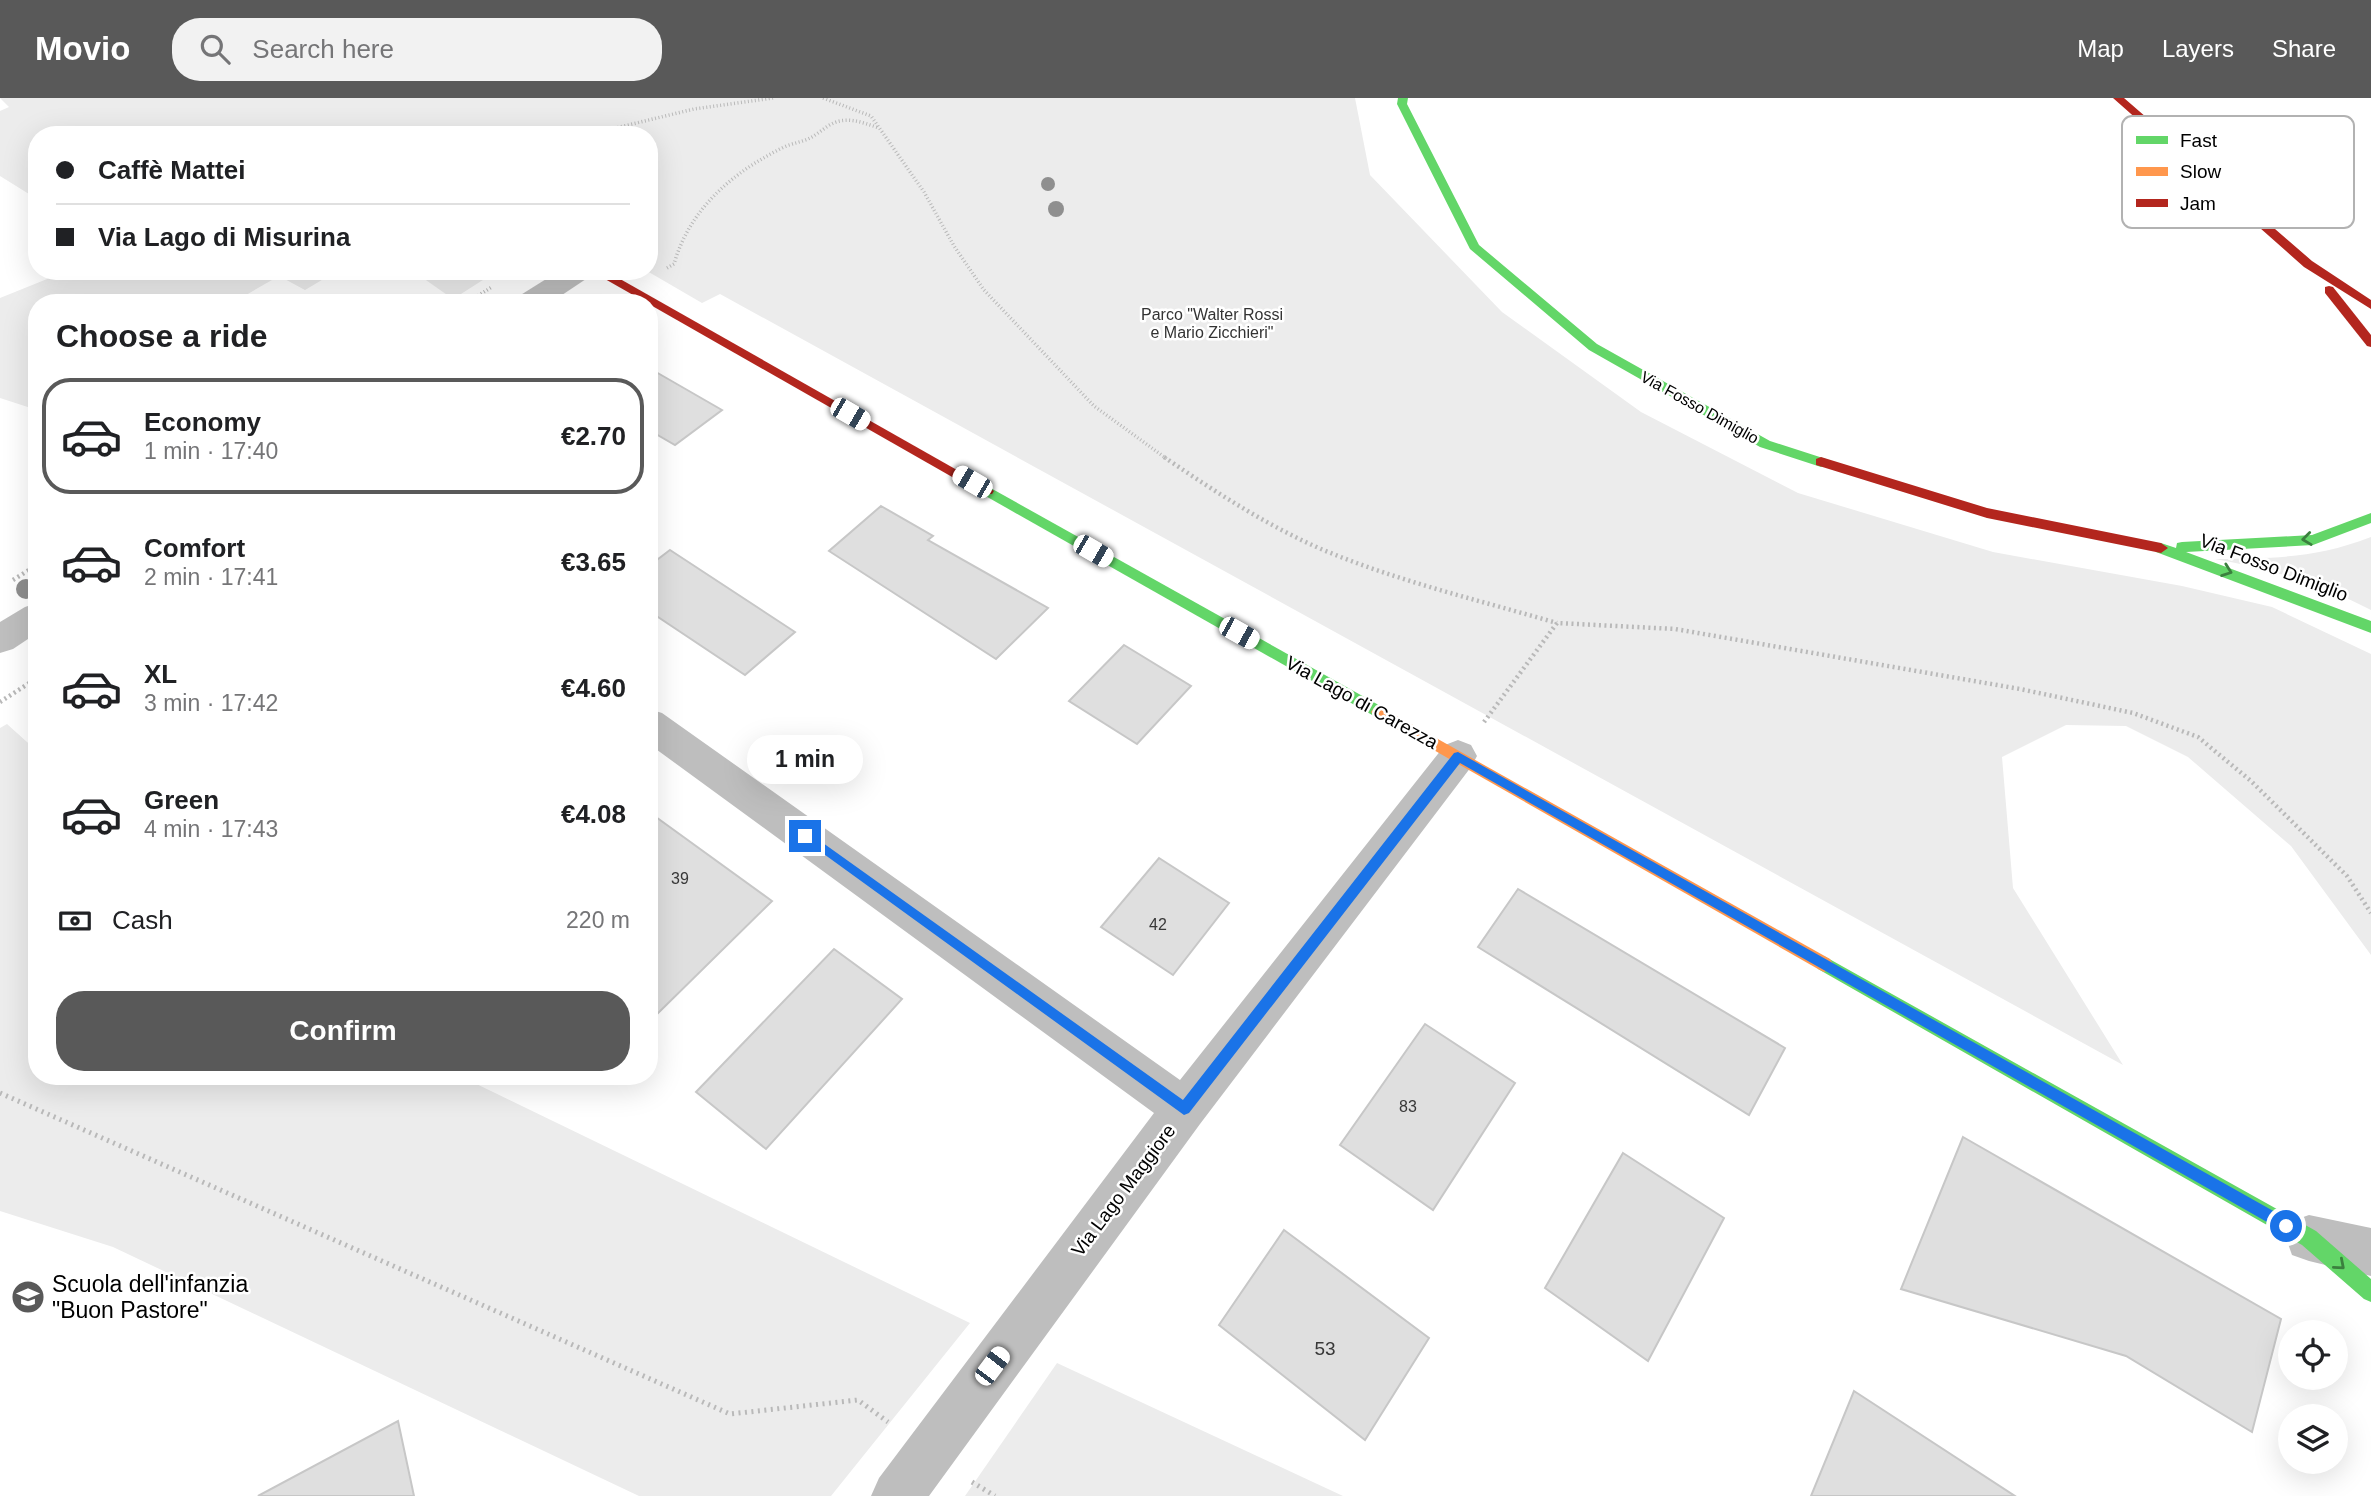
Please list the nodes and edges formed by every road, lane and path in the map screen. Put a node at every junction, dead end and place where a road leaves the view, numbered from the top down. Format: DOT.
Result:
graph roads {
  1 [pos="773,98"];
  2 [pos="823,98"];
  3 [pos="1403,98"];
  4 [pos="2118,98"];
  5 [pos="2139,116"];
  6 [pos="624,126"];
  7 [pos="880,129"];
  8 [pos="2267,228"];
  9 [pos="2308,264"];
  10 [pos="666,269"];
  11 [pos="565,280"];
  12 [pos="613,280"];
  13 [pos="544,294"];
  14 [pos="638,294"];
  15 [pos="658,305"];
  16 [pos="2371,305"];
  17 [pos="2371,343"];
  18 [pos="2371,518"];
  19 [pos="2162,548"];
  20 [pos="28,570"];
  21 [pos="9,582"];
  22 [pos="28,622"];
  23 [pos="1557,623"];
  24 [pos="2371,627"];
  25 [pos="0,639"];
  26 [pos="28,684"];
  27 [pos="0,702"];
  28 [pos="658,730"];
  29 [pos="1458,757"];
  30 [pos="2371,913"];
  31 [pos="0,1093"];
  32 [pos="1184,1109"];
  33 [pos="2309,1238"];
  34 [pos="2371,1252"];
  35 [pos="2371,1292"];
  36 [pos="929,1452"];
  37 [pos="897,1496"];
  38 [pos="995,1496"];
  1 -- 6 [label="path"];
  2 -- 7 [label="path"];
  3 -- 19 [label="street, Via Fosso Dimiglio"];
  4 -- 5 [label="street"];
  7 -- 10 [label="path"];
  7 -- 23 [label="path"];
  8 -- 9 [label="street"];
  9 -- 16 [label="street"];
  9 -- 17 [label="street"];
  11 -- 13 [label="street"];
  12 -- 14 [label="street, Via Lago di Carezza"];
  15 -- 29 [label="street, Via Lago di Carezza"];
  18 -- 19 [label="street, Via Fosso Dimiglio, one-way"];
  19 -- 24 [label="street, Via Fosso Dimiglio, one-way"];
  20 -- 21 [label="path"];
  22 -- 25 [label="street"];
  23 -- 29 [label="path"];
  23 -- 30 [label="path"];
  26 -- 27 [label="path"];
  28 -- 32 [label="street"];
  29 -- 32 [label="street, Via Lago Maggiore"];
  29 -- 33 [label="street, Via Lago di Carezza"];
  31 -- 36 [label="path"];
  32 -- 36 [label="street, Via Lago Maggiore"];
  33 -- 34 [label="street, Via Lago di Carezza"];
  33 -- 35 [label="street, Via Lago di Carezza, one-way"];
  36 -- 37 [label="street, Via Lago Maggiore"];
  36 -- 38 [label="path"];
}
